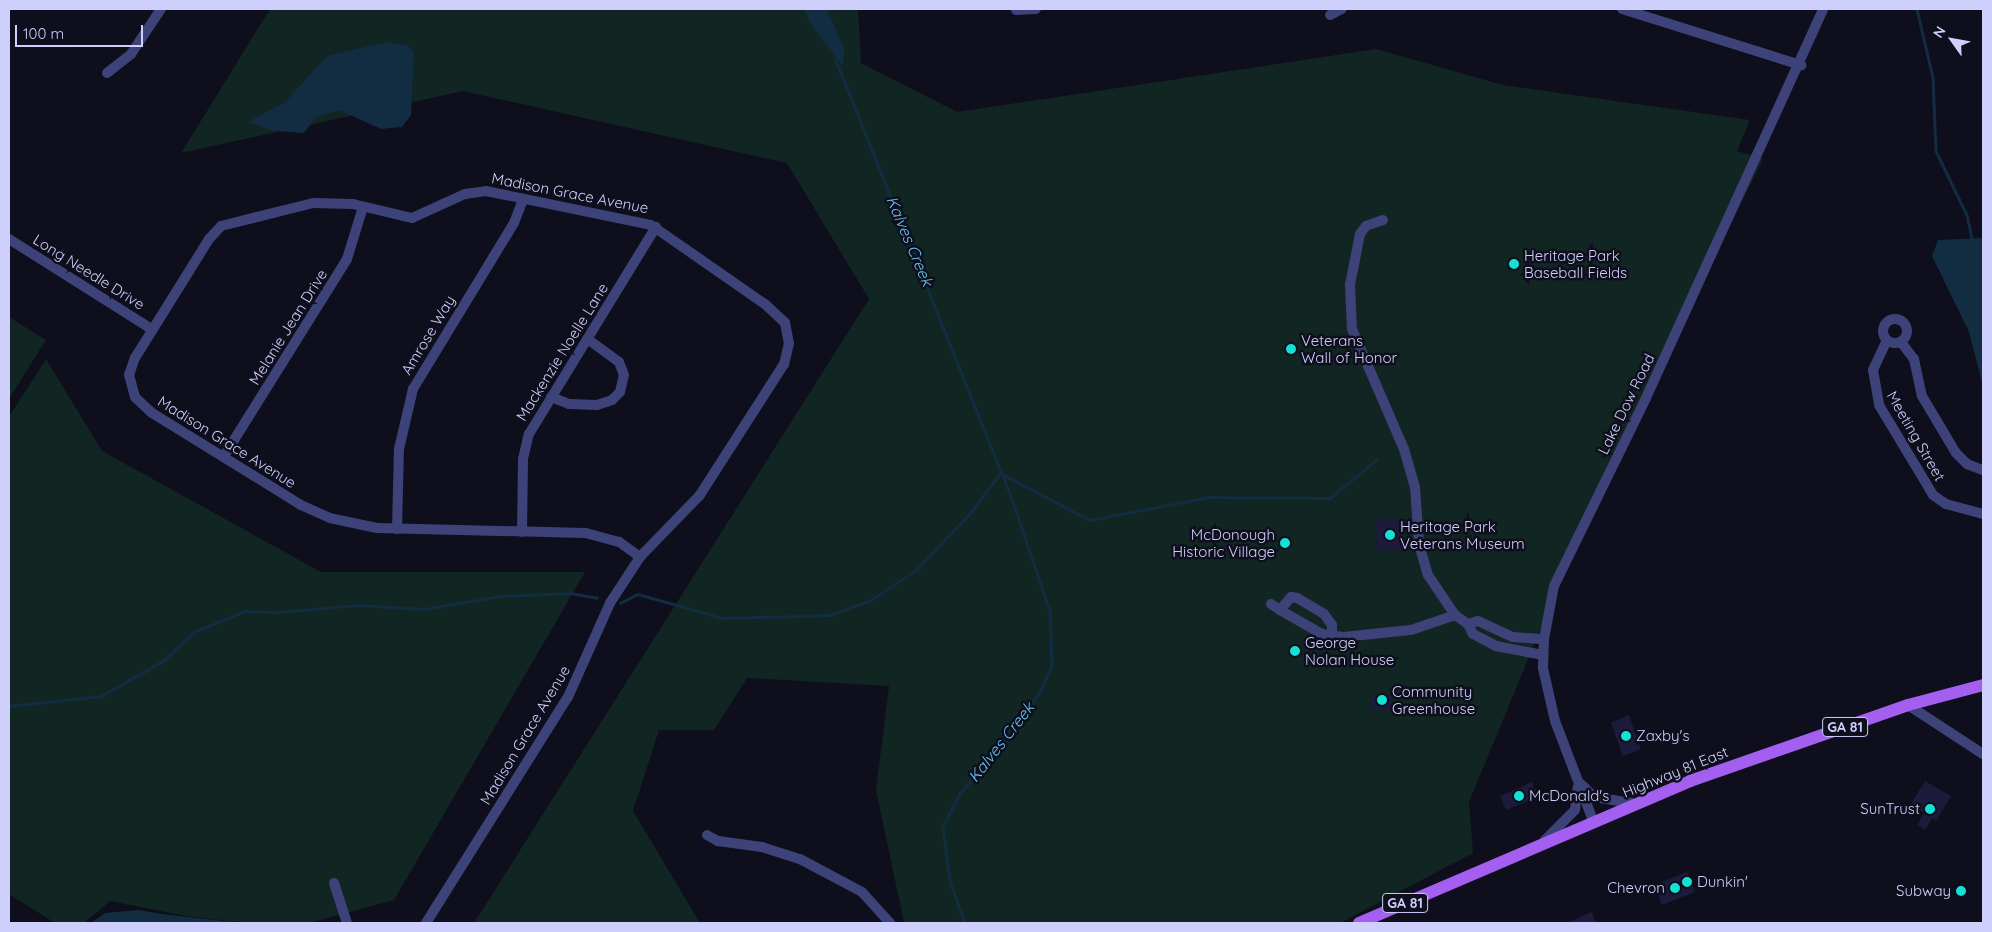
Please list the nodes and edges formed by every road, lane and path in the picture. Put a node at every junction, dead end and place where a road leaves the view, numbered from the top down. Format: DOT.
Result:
graph roads {
  1 [pos="161,9"];
  2 [pos="1036,9"];
  3 [pos="1342,9"];
  4 [pos="1622,9"];
  5 [pos="1824,9"];
  6 [pos="1016,10"];
  7 [pos="1330,15"];
  8 [pos="1801,65"];
  9 [pos="107,72"];
  10 [pos="522,199"];
  11 [pos="363,207"];
  12 [pos="1383,220"];
  13 [pos="656,228"];
  14 [pos="9,239"];
  15 [pos="153,330"];
  16 [pos="587,339"];
  17 [pos="1887,340"];
  18 [pos="1901,342"];
  19 [pos="551,397"];
  20 [pos="224,456"];
  21 [pos="1983,470"];
  22 [pos="1983,514"];
  23 [pos="398,529"];
  24 [pos="522,532"];
  25 [pos="640,557"];
  26 [pos="1455,615"];
  27 [pos="1468,624"];
  28 [pos="1332,633"];
  29 [pos="1518,637"];
  30 [pos="1544,639"];
  31 [pos="1515,652"];
  32 [pos="1543,655"];
  33 [pos="1983,685"];
  34 [pos="1908,705"];
  35 [pos="1983,754"];
  36 [pos="1578,781"];
  37 [pos="1639,803"];
  38 [pos="1594,822"];
  39 [pos="707,835"];
  40 [pos="1537,845"];
  41 [pos="334,883"];
  42 [pos="347,923"];
  43 [pos="426,923"];
  44 [pos="890,923"];
  45 [pos="1359,923"];
  1 -- 9 [label="street"];
  2 -- 6 [label="street"];
  3 -- 7 [label="street"];
  4 -- 8 [label="street"];
  5 -- 8 [label="street, Lake Dow Road"];
  8 -- 30 [label="street, Lake Dow Road"];
  10 -- 11 [label="street, Madison Grace Avenue"];
  10 -- 13 [label="street, Madison Grace Avenue"];
  10 -- 23 [label="street, Amrose Way"];
  11 -- 15 [label="street, Madison Grace Avenue"];
  11 -- 20 [label="street, Melanie Jean Drive"];
  12 -- 26 [label="street"];
  13 -- 16 [label="street, Mackenzie Noelle Lane"];
  13 -- 25 [label="street, Madison Grace Avenue"];
  14 -- 15 [label="street, Long Needle Drive"];
  15 -- 20 [label="street, Madison Grace Avenue"];
  16 -- 19 [label="street, Mackenzie Noelle Lane"];
  16 -- 19 [label="street"];
  17 -- 18 [label="street"];
  17 -- 18 [label="street"];
  17 -- 22 [label="street, Meeting Street"];
  18 -- 21 [label="street"];
  19 -- 24 [label="street, Mackenzie Noelle Lane"];
  20 -- 23 [label="street, Madison Grace Avenue"];
  23 -- 24 [label="street, Madison Grace Avenue"];
  24 -- 25 [label="street, Madison Grace Avenue"];
  25 -- 43 [label="street, Madison Grace Avenue"];
  26 -- 27 [label="street"];
  26 -- 28 [label="street"];
  27 -- 29 [label="street"];
  27 -- 31 [label="street"];
  28 -- 28 [label="street"];
  29 -- 30 [label="street"];
  29 -- 31 [label="street"];
  30 -- 32 [label="street, Lake Dow Road"];
  31 -- 32 [label="street"];
  32 -- 36 [label="street, Lake Dow Road"];
  33 -- 34 [label="main road, Highway 81 East / GA 81"];
  34 -- 35 [label="street"];
  34 -- 37 [label="main road, Highway 81 East / GA 81"];
  36 -- 37 [label="street"];
  36 -- 38 [label="street, Lake Dow Road"];
  36 -- 40 [label="street"];
  37 -- 38 [label="main road, Highway 81 East / GA 81"];
  38 -- 40 [label="main road, Highway 81 East / GA 81"];
  39 -- 44 [label="street"];
  40 -- 45 [label="main road, Highway 81 East / GA 81"];
  41 -- 42 [label="street"];
}
